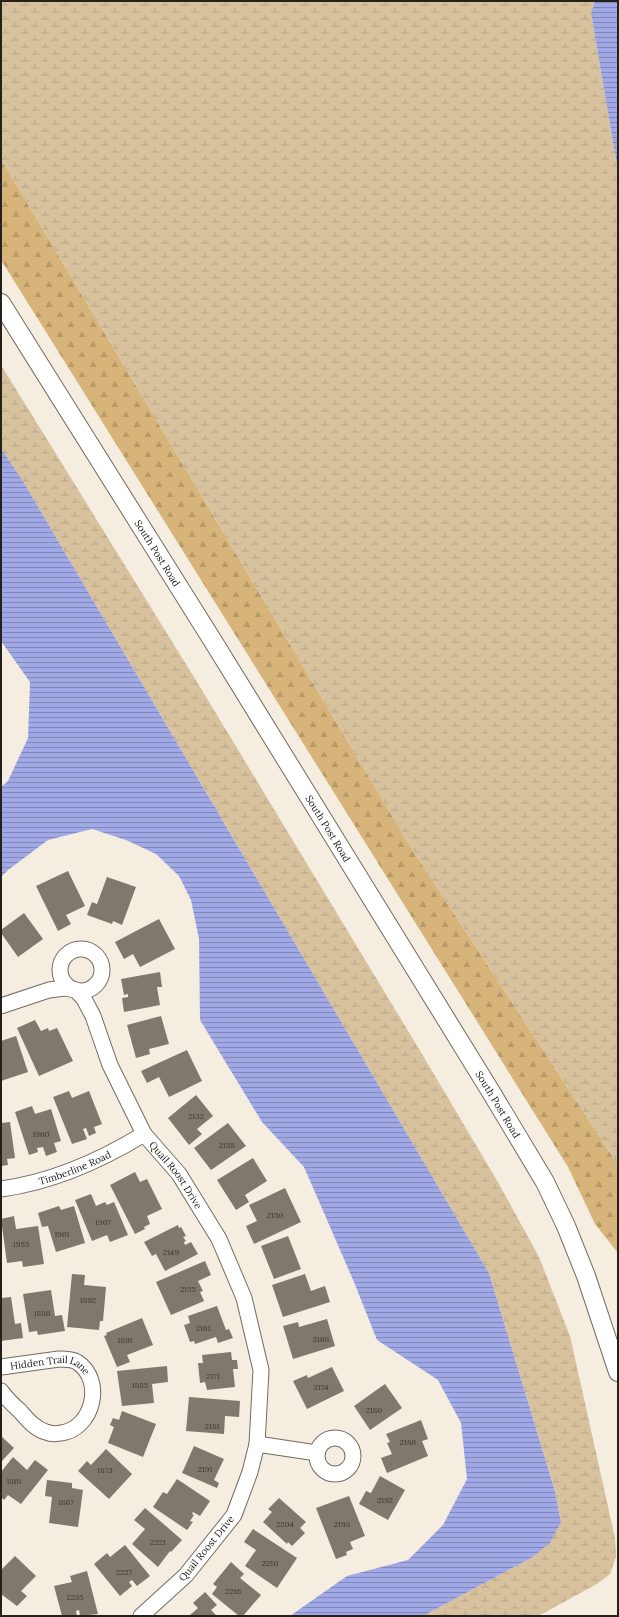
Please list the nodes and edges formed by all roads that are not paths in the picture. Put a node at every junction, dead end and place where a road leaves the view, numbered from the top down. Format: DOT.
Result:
graph roads {
  1 [pos="1,303"];
  2 [pos="1,1006"];
  3 [pos="144,1134"];
  4 [pos="1,1189"];
  5 [pos="1,1367"];
  6 [pos="617,1368"];
  7 [pos="1,1391"];
  8 [pos="257,1444"];
  9 [pos="318,1453"];
  10 [pos="141,1616"];
  1 -- 6 [label="street, South Post Road"];
  2 -- 3 [label="street, Quail Roost Drive"];
  3 -- 4 [label="street, Timberline Road"];
  3 -- 8 [label="street, Quail Roost Drive"];
  5 -- 7 [label="street, Hidden Trail Lane"];
  8 -- 9 [label="street"];
  8 -- 10 [label="street, Quail Roost Drive"];
}
